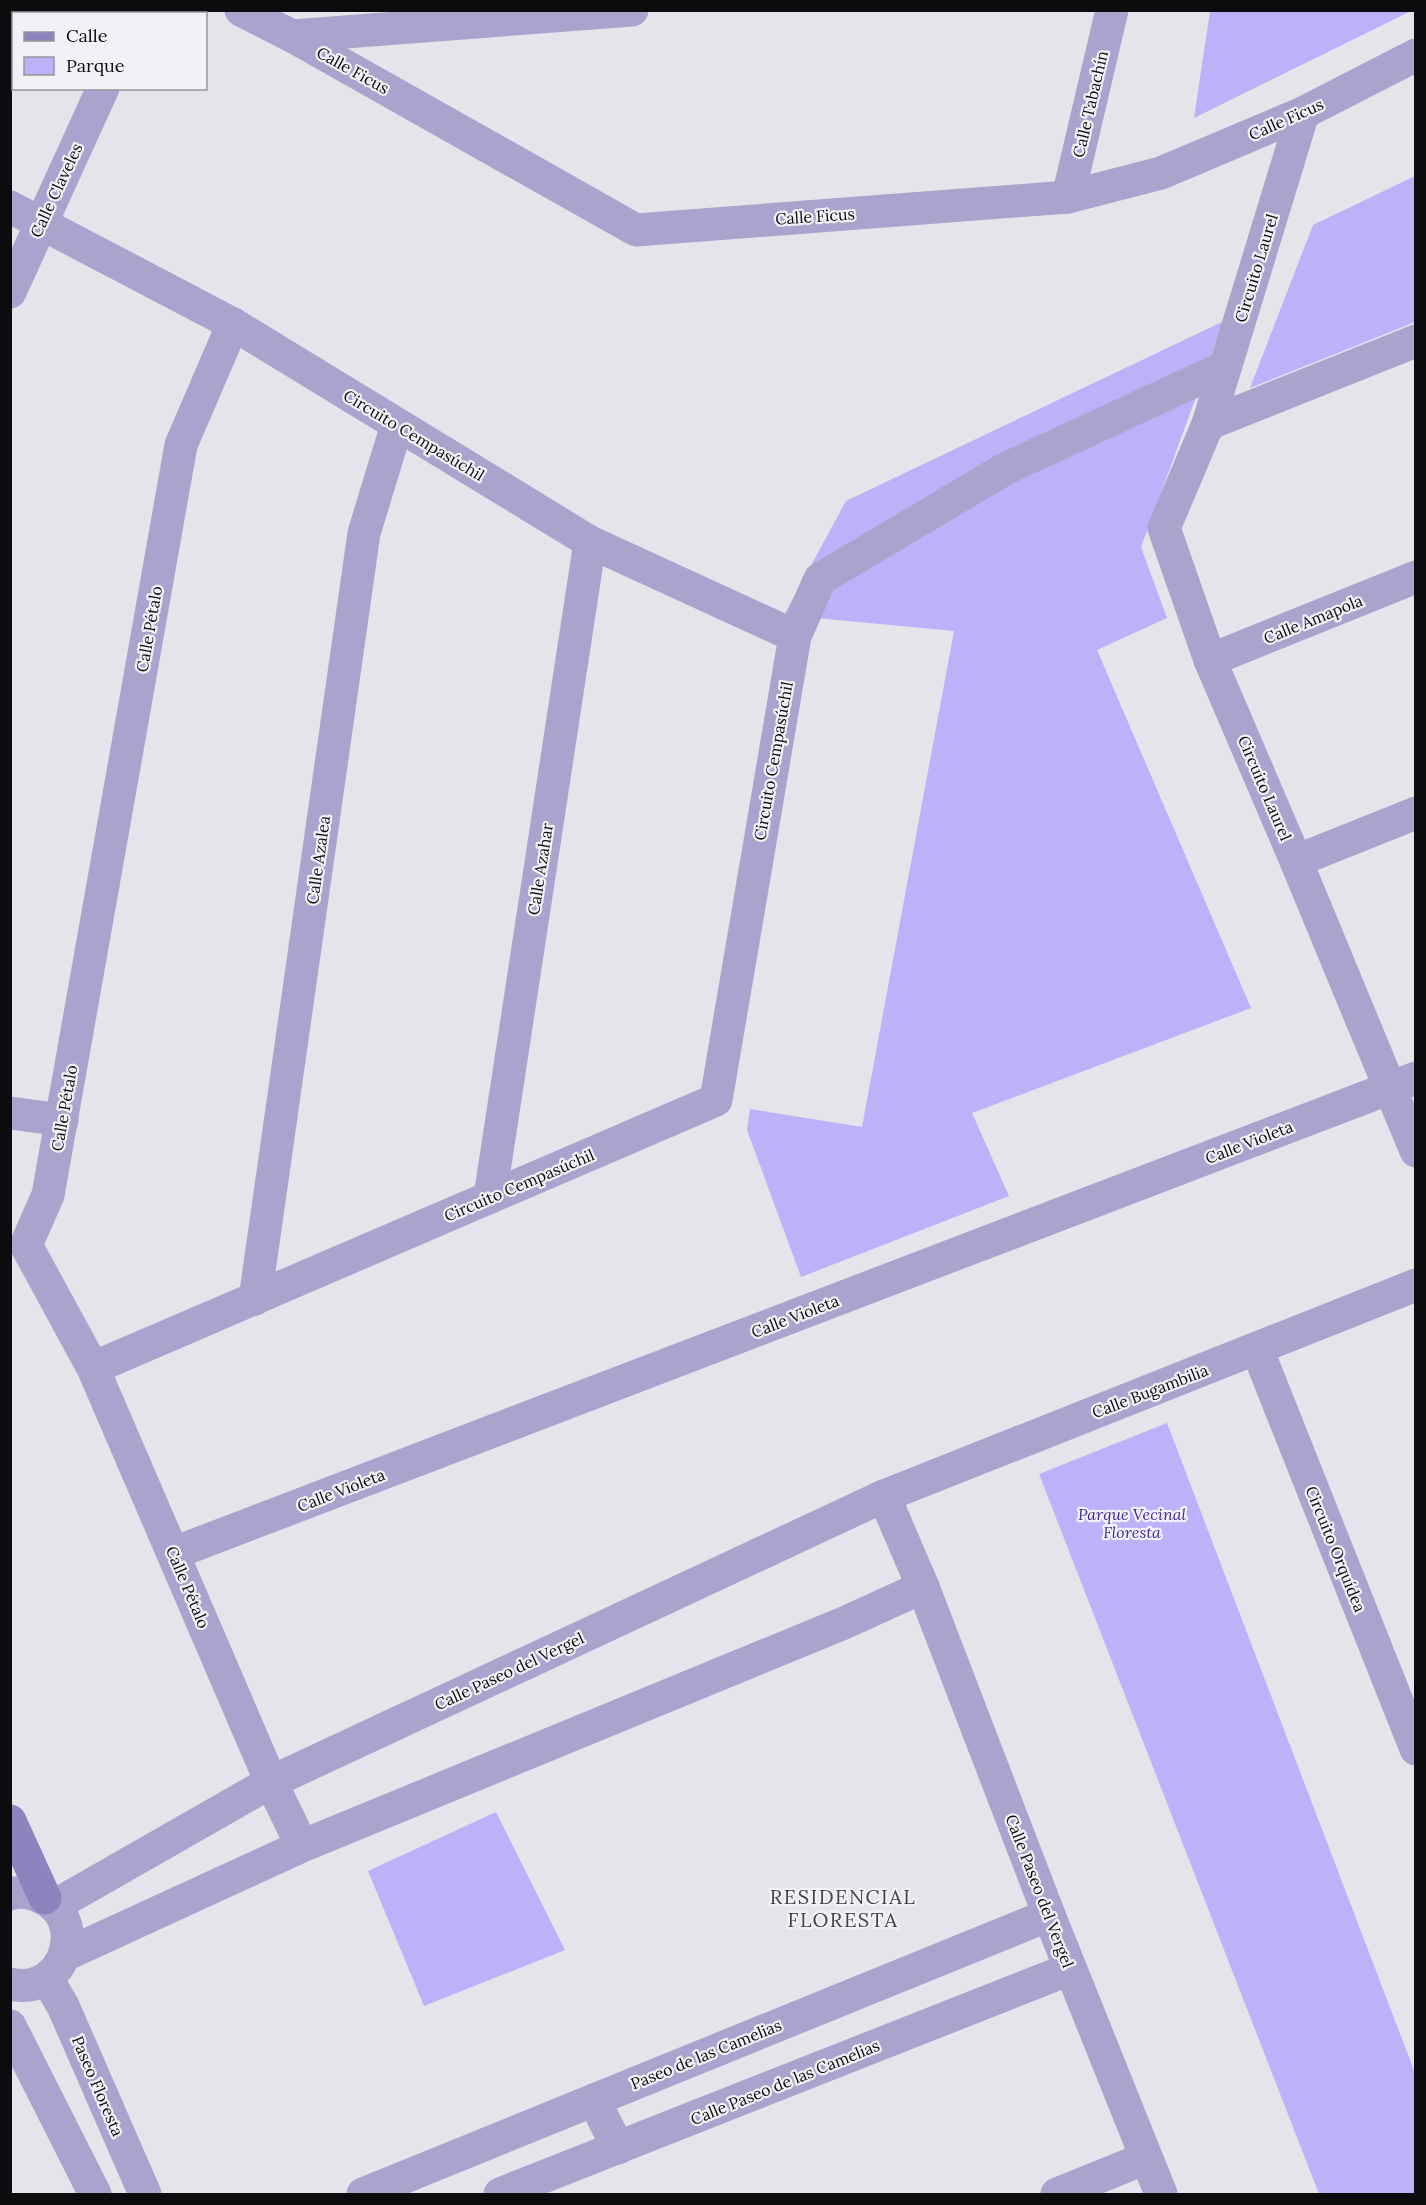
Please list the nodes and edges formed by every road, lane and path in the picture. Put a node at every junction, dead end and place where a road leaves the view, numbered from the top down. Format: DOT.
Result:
graph roads {
  1 [pos="241,10"];
  2 [pos="632,10"];
  3 [pos="1112,10"];
  4 [pos="292,36"];
  5 [pos="1416,55"];
  6 [pos="102,90"];
  7 [pos="1303,113"];
  8 [pos="1068,197"];
  9 [pos="10,207"];
  10 [pos="40,224"];
  11 [pos="10,292"];
  12 [pos="233,324"];
  13 [pos="1416,341"];
  14 [pos="1225,367"];
  15 [pos="1208,424"];
  16 [pos="397,425"];
  17 [pos="590,542"];
  18 [pos="1416,577"];
  19 [pos="795,636"];
  20 [pos="1210,660"];
  21 [pos="1416,813"];
  22 [pos="1296,861"];
  23 [pos="1403,1083"];
  24 [pos="10,1113"];
  25 [pos="62,1120"];
  26 [pos="1416,1151"];
  27 [pos="490,1197"];
  28 [pos="1416,1285"];
  29 [pos="255,1299"];
  30 [pos="1257,1349"];
  31 [pos="93,1368"];
  32 [pos="884,1496"];
  33 [pos="174,1553"];
  34 [pos="923,1587"];
  35 [pos="1416,1749"];
  36 [pos="271,1782"];
  37 [pos="10,1821"];
  38 [pos="302,1846"];
  39 [pos="10,1894"];
  40 [pos="50,1902"];
  41 [pos="1049,1915"];
  42 [pos="57,1966"];
  43 [pos="1070,1969"];
  44 [pos="10,1984"];
  45 [pos="10,2026"];
  46 [pos="594,2100"];
  47 [pos="618,2148"];
  48 [pos="1146,2158"];
  49 [pos="95,2194"];
  50 [pos="145,2194"];
  51 [pos="363,2194"];
  52 [pos="500,2194"];
  53 [pos="1057,2194"];
  54 [pos="1161,2194"];
  1 -- 4 [label="street, Calle Ficus"];
  2 -- 4 [label="street"];
  3 -- 8 [label="street, Calle Tabachín"];
  4 -- 8 [label="street, Calle Ficus"];
  5 -- 7 [label="street, Calle Ficus"];
  6 -- 10 [label="street, Calle Claveles"];
  7 -- 8 [label="street, Calle Ficus"];
  7 -- 14 [label="street, Circuito Laurel"];
  9 -- 10 [label="street, Circuito Cempasúchil"];
  10 -- 11 [label="street, Calle Claveles"];
  10 -- 12 [label="street, Circuito Cempasúchil"];
  12 -- 16 [label="street, Circuito Cempasúchil"];
  12 -- 25 [label="street, Calle Pétalo"];
  13 -- 15 [label="street"];
  14 -- 15 [label="street, Circuito Laurel"];
  14 -- 19 [label="street"];
  15 -- 20 [label="street, Circuito Laurel"];
  16 -- 17 [label="street, Circuito Cempasúchil"];
  16 -- 29 [label="street, Calle Azalea"];
  17 -- 19 [label="street, Circuito Cempasúchil"];
  17 -- 27 [label="street, Calle Azahar"];
  18 -- 20 [label="street, Calle Amapola"];
  19 -- 27 [label="street, Circuito Cempasúchil"];
  20 -- 22 [label="street, Circuito Laurel"];
  21 -- 22 [label="street"];
  22 -- 23 [label="street, Circuito Laurel"];
  23 -- 26 [label="street, Circuito Laurel"];
  23 -- 33 [label="street, Calle Violeta"];
  24 -- 25 [label="street"];
  25 -- 31 [label="street, Calle Pétalo"];
  27 -- 29 [label="street, Circuito Cempasúchil"];
  28 -- 30 [label="street, Calle Bugambilia"];
  29 -- 31 [label="street, Circuito Cempasúchil"];
  30 -- 32 [label="street, Calle Bugambilia"];
  30 -- 35 [label="street, Circuito Orquídea"];
  31 -- 33 [label="street, Calle Pétalo"];
  32 -- 34 [label="street, Calle Paseo del Vergel"];
  32 -- 36 [label="street, Calle Paseo del Vergel"];
  33 -- 36 [label="street, Calle Pétalo"];
  34 -- 38 [label="street"];
  34 -- 41 [label="street, Calle Paseo del Vergel"];
  36 -- 38 [label="street, Calle Pétalo"];
  36 -- 40 [label="street, Calle Paseo del Vergel"];
  37 -- 40 [label="street"];
  38 -- 42 [label="street"];
  39 -- 40 [label="street"];
  40 -- 42 [label="street"];
  41 -- 43 [label="street, Calle Paseo del Vergel"];
  41 -- 46 [label="street, Paseo de las Camelias"];
  42 -- 44 [label="street"];
  42 -- 50 [label="street, Paseo Floresta"];
  43 -- 47 [label="street, Calle Paseo de las Camelias"];
  43 -- 48 [label="street, Calle Paseo del Vergel"];
  45 -- 49 [label="street"];
  46 -- 47 [label="street"];
  46 -- 51 [label="street, Paseo de las Camelias"];
  47 -- 52 [label="street, Calle Paseo de las Camelias"];
  48 -- 53 [label="street"];
  48 -- 54 [label="street, Calle Paseo del Vergel"];
}
